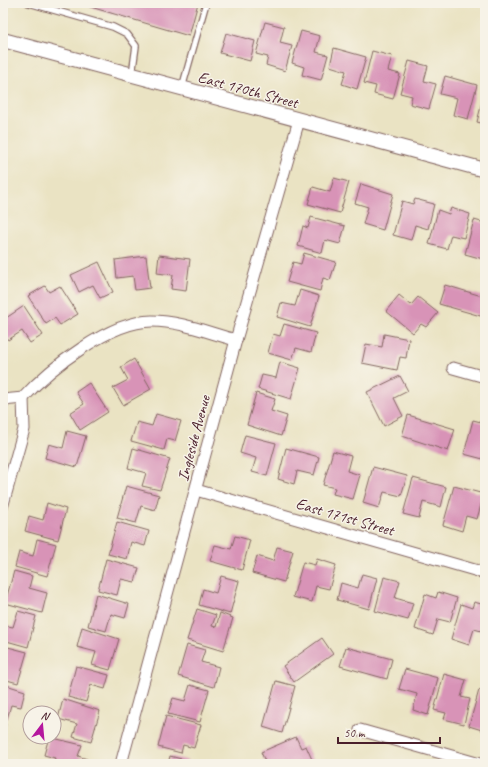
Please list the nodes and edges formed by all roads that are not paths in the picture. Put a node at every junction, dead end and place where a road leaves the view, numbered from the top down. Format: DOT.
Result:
graph roads {
  1 [pos="29,3"];
  2 [pos="206,3"];
  3 [pos="3,40"];
  4 [pos="132,75"];
  5 [pos="182,88"];
  6 [pos="299,120"];
  7 [pos="485,170"];
  8 [pos="236,340"];
  9 [pos="453,368"];
  10 [pos="485,377"];
  11 [pos="23,398"];
  12 [pos="3,400"];
  13 [pos="196,490"];
  14 [pos="3,504"];
  15 [pos="485,573"];
  16 [pos="360,730"];
  17 [pos="121,764"];
  18 [pos="480,764"];
  1 -- 4 [label="lane"];
  2 -- 5 [label="lane"];
  3 -- 4 [label="street, East 170th Street"];
  4 -- 5 [label="street, East 170th Street"];
  5 -- 6 [label="street, East 170th Street"];
  6 -- 7 [label="street, East 170th Street"];
  6 -- 8 [label="street, Ingleside Avenue"];
  8 -- 11 [label="street"];
  8 -- 13 [label="street, Ingleside Avenue"];
  9 -- 10 [label="street"];
  11 -- 12 [label="street"];
  11 -- 14 [label="street"];
  13 -- 15 [label="street, East 171st Street"];
  13 -- 17 [label="street, Ingleside Avenue"];
  16 -- 18 [label="street"];
}
